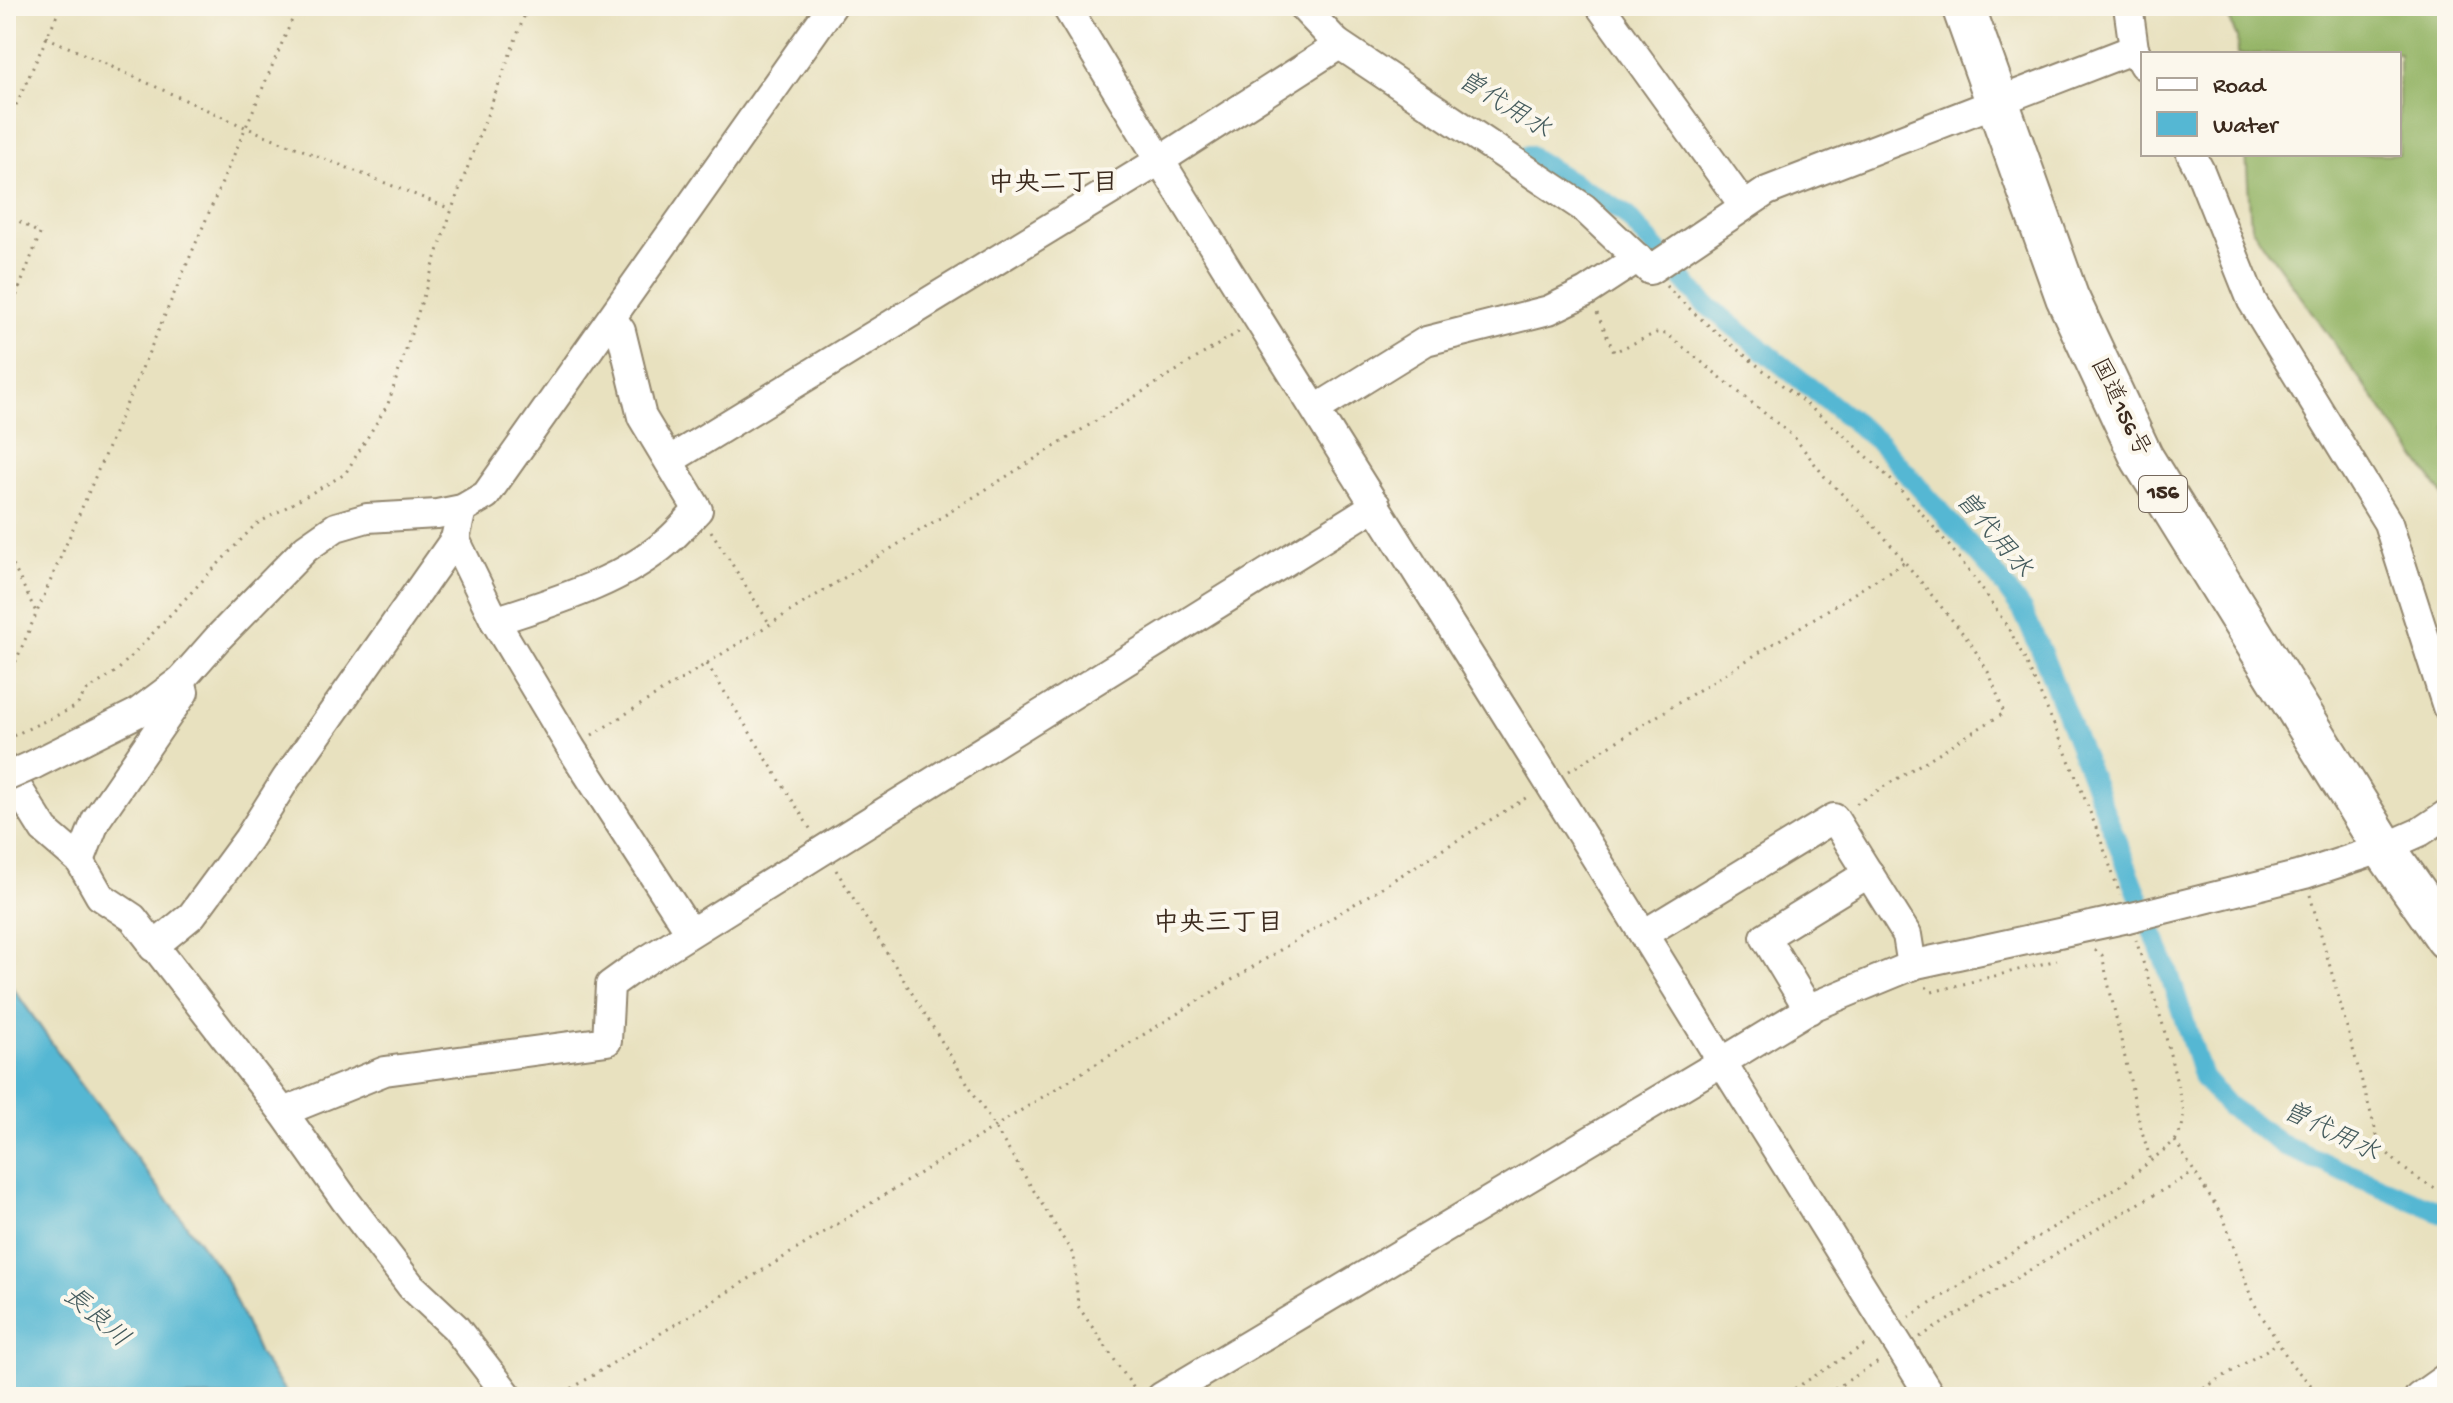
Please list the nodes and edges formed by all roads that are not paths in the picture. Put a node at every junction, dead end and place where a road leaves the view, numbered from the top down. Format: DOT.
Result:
graph roads {
  1 [pos="832,6"];
  2 [pos="1066,6"];
  3 [pos="1302,6"];
  4 [pos="1600,6"];
  5 [pos="1963,6"];
  6 [pos="2128,6"];
  7 [pos="1337,43"];
  8 [pos="2138,57"];
  9 [pos="1997,101"];
  10 [pos="2192,156"];
  11 [pos="1159,161"];
  12 [pos="1744,206"];
  13 [pos="1644,264"];
  14 [pos="612,318"];
  15 [pos="1316,409"];
  16 [pos="670,460"];
  17 [pos="1376,505"];
  18 [pos="462,509"];
  19 [pos="455,539"];
  20 [pos="495,621"];
  21 [pos="181,680"];
  22 [pos="2447,707"];
  23 [pos="19,767"];
  24 [pos="6,777"];
  25 [pos="2447,814"];
  26 [pos="2384,848"];
  27 [pos="80,861"];
  28 [pos="1869,873"];
  29 [pos="690,932"];
  30 [pos="1644,934"];
  31 [pos="2447,938"];
  32 [pos="153,947"];
  33 [pos="1914,965"];
  34 [pos="1809,1010"];
  35 [pos="1722,1062"];
  36 [pos="283,1112"];
  37 [pos="2447,1377"];
  38 [pos="509,1397"];
  39 [pos="1161,1397"];
  40 [pos="1931,1397"];
  41 [pos="2419,1397"];
  1 -- 14 [label="street"];
  2 -- 11 [label="street"];
  3 -- 7 [label="street"];
  4 -- 12 [label="street"];
  5 -- 9 [label="highway, 国道156号 / 156"];
  6 -- 8 [label="street"];
  7 -- 11 [label="street"];
  7 -- 13 [label="street"];
  8 -- 9 [label="street"];
  9 -- 12 [label="street"];
  9 -- 26 [label="highway, 国道156号 / 156"];
  10 -- 22 [label="street"];
  11 -- 15 [label="street"];
  11 -- 16 [label="street"];
  12 -- 13 [label="street"];
  13 -- 15 [label="street"];
  14 -- 16 [label="street"];
  14 -- 18 [label="street"];
  15 -- 17 [label="street"];
  16 -- 20 [label="street"];
  17 -- 29 [label="street"];
  17 -- 30 [label="street"];
  18 -- 19 [label="street"];
  18 -- 21 [label="street"];
  19 -- 20 [label="street"];
  19 -- 32 [label="street"];
  20 -- 29 [label="street"];
  21 -- 23 [label="street"];
  21 -- 27 [label="street"];
  23 -- 24 [label="street, bridge"];
  23 -- 27 [label="street"];
  25 -- 26 [label="street"];
  26 -- 31 [label="highway, 国道156号 / 156"];
  26 -- 33 [label="street"];
  27 -- 32 [label="street"];
  28 -- 30 [label="street"];
  28 -- 33 [label="street"];
  28 -- 34 [label="street"];
  29 -- 36 [label="street"];
  30 -- 35 [label="street"];
  32 -- 36 [label="street"];
  33 -- 34 [label="street"];
  34 -- 35 [label="street"];
  35 -- 39 [label="street"];
  35 -- 40 [label="street"];
  36 -- 38 [label="street"];
  37 -- 41 [label="street"];
}
